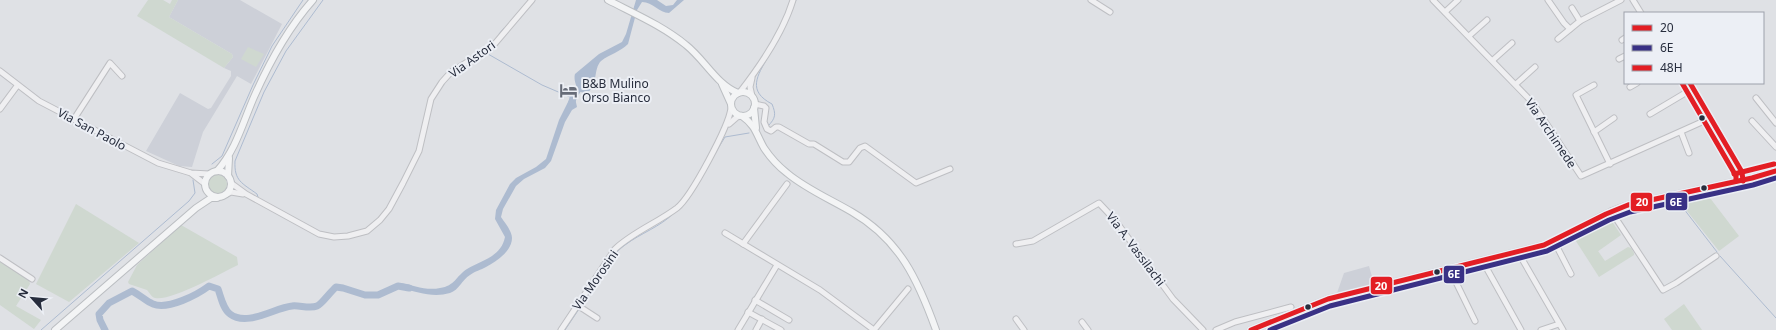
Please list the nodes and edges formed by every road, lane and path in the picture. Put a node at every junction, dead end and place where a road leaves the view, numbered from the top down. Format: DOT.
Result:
graph roads {
  1 [pos="313,0"];
  2 [pos="532,0"];
  3 [pos="608,0"];
  4 [pos="793,0"];
  5 [pos="1091,0"];
  6 [pos="1433,0"];
  7 [pos="1458,0"];
  8 [pos="1548,0"];
  9 [pos="1621,0"];
  10 [pos="1633,0"];
  11 [pos="1572,8"];
  12 [pos="1110,12"];
  13 [pos="1445,12"];
  14 [pos="1640,12"];
  15 [pos="1487,20"];
  16 [pos="1580,21"];
  17 [pos="1570,29"];
  18 [pos="1468,36"];
  19 [pos="1558,39"];
  20 [pos="1512,43"];
  21 [pos="1624,56"];
  22 [pos="1618,59"];
  23 [pos="1493,60"];
  24 [pos="1535,67"];
  25 [pos="0,71"];
  26 [pos="122,76"];
  27 [pos="752,77"];
  28 [pos="722,84"];
  29 [pos="1516,84"];
  30 [pos="1635,84"];
  31 [pos="1683,84"];
  32 [pos="1594,85"];
  33 [pos="17,86"];
  34 [pos="1630,87"];
  35 [pos="1687,92"];
  36 [pos="739,93"];
  37 [pos="752,96"];
  38 [pos="1756,98"];
  39 [pos="731,106"];
  40 [pos="754,106"];
  41 [pos="0,109"];
  42 [pos="1650,114"];
  43 [pos="742,116"];
  44 [pos="74,119"];
  45 [pos="1614,120"];
  46 [pos="1704,121"];
  47 [pos="1752,121"];
  48 [pos="1776,122"];
  49 [pos="725,128"];
  50 [pos="756,128"];
  51 [pos="1594,132"];
  52 [pos="1681,132"];
  53 [pos="1776,147"];
  54 [pos="1689,154"];
  55 [pos="229,156"];
  56 [pos="1610,164"];
  57 [pos="950,169"];
  58 [pos="217,171"];
  59 [pos="1776,171"];
  60 [pos="191,173"];
  61 [pos="209,174"];
  62 [pos="228,176"];
  63 [pos="1736,181"];
  64 [pos="231,183"];
  65 [pos="787,184"];
  66 [pos="205,186"];
  67 [pos="227,194"];
  68 [pos="246,194"];
  69 [pos="217,198"];
  70 [pos="196,208"];
  71 [pos="1611,211"];
  72 [pos="725,233"];
  73 [pos="1554,241"];
  74 [pos="742,244"];
  75 [pos="1016,244"];
  76 [pos="1518,252"];
  77 [pos="1716,256"];
  78 [pos="0,258"];
  79 [pos="1482,260"];
  80 [pos="777,265"];
  81 [pos="1449,268"];
  82 [pos="1571,274"];
  83 [pos="32,279"];
  84 [pos="908,289"];
  85 [pos="755,300"];
  86 [pos="577,305"];
  87 [pos="1291,307"];
  88 [pos="1275,311"];
  89 [pos="748,312"];
  90 [pos="597,318"];
  91 [pos="1278,318"];
  92 [pos="762,319"];
  93 [pos="1016,319"];
  94 [pos="789,320"];
  95 [pos="1475,321"];
  96 [pos="1082,322"];
  97 [pos="1559,324"];
  98 [pos="55,330"];
  99 [pos="561,330"];
  100 [pos="738,330"];
  101 [pos="756,330"];
  102 [pos="781,330"];
  103 [pos="874,330"];
  104 [pos="936,330"];
  105 [pos="1024,330"];
  106 [pos="1088,330"];
  107 [pos="1203,330"];
  108 [pos="1216,330"];
  109 [pos="1251,330"];
  110 [pos="1520,330"];
  111 [pos="1541,330"];
  112 [pos="1563,330"];
  1 -- 55 [label="main road"];
  2 -- 68 [label="street, Via Astori"];
  3 -- 28 [label="main road"];
  4 -- 27 [label="street"];
  5 -- 12 [label="street"];
  6 -- 13 [label="street, Via Archimede"];
  7 -- 13 [label="street"];
  8 -- 17 [label="street"];
  9 -- 16 [label="street"];
  10 -- 14 [label="street"];
  11 -- 16 [label="street"];
  13 -- 18 [label="street, Via Archimede"];
  15 -- 18 [label="street"];
  16 -- 17 [label="street"];
  17 -- 19 [label="street"];
  18 -- 23 [label="street, Via Archimede"];
  20 -- 23 [label="street"];
  21 -- 22 [label="street"];
  23 -- 29 [label="street, Via Archimede"];
  24 -- 29 [label="street"];
  25 -- 33 [label="street, Via San Paolo"];
  26 -- 44 [label="street"];
  27 -- 36 [label="street"];
  27 -- 37 [label="street"];
  28 -- 36 [label="main road"];
  28 -- 39 [label="main road"];
  29 -- 56 [label="street, Via Archimede"];
  30 -- 34 [label="street"];
  31 -- 35 [label="street"];
  32 -- 51 [label="street"];
  33 -- 41 [label="street"];
  33 -- 44 [label="street, Via San Paolo"];
  35 -- 42 [label="street"];
  35 -- 46 [label="street"];
  36 -- 37 [label="main road"];
  36 -- 39 [label="main road"];
  37 -- 40 [label="main road"];
  38 -- 48 [label="street"];
  39 -- 43 [label="main road"];
  39 -- 49 [label="street, Via Morosini"];
  40 -- 43 [label="main road"];
  40 -- 50 [label="main road"];
  40 -- 57 [label="street"];
  43 -- 49 [label="street, Via Morosini"];
  43 -- 50 [label="main road"];
  44 -- 60 [label="street, Via San Paolo"];
  45 -- 51 [label="street"];
  46 -- 52 [label="street, Via Archimede"];
  46 -- 63 [label="street"];
  47 -- 53 [label="street"];
  49 -- 86 [label="street, Via Morosini"];
  50 -- 104 [label="main road"];
  51 -- 56 [label="street"];
  52 -- 54 [label="street"];
  52 -- 56 [label="street, Via Archimede"];
  55 -- 58 [label="main road"];
  55 -- 62 [label="main road"];
  58 -- 61 [label="main road"];
  58 -- 62 [label="main road"];
  59 -- 63 [label="main road"];
  60 -- 61 [label="street, Via San Paolo"];
  60 -- 66 [label="street, Via San Paolo"];
  61 -- 66 [label="main road"];
  62 -- 64 [label="main road"];
  63 -- 71 [label="main road"];
  64 -- 67 [label="main road"];
  64 -- 68 [label="street"];
  65 -- 74 [label="street"];
  66 -- 69 [label="main road"];
  66 -- 70 [label="main road"];
  67 -- 68 [label="street"];
  67 -- 69 [label="main road"];
  69 -- 70 [label="main road"];
  70 -- 98 [label="main road"];
  71 -- 73 [label="main road"];
  71 -- 77 [label="street"];
  72 -- 74 [label="street"];
  73 -- 76 [label="main road"];
  73 -- 82 [label="street"];
  74 -- 80 [label="street"];
  75 -- 107 [label="street, Via A. Vassilachi"];
  76 -- 79 [label="main road"];
  76 -- 97 [label="street"];
  78 -- 83 [label="street"];
  79 -- 81 [label="main road"];
  79 -- 110 [label="street"];
  80 -- 85 [label="street"];
  80 -- 103 [label="street"];
  81 -- 91 [label="main road"];
  81 -- 95 [label="street"];
  84 -- 103 [label="street"];
  85 -- 89 [label="street"];
  85 -- 94 [label="street"];
  86 -- 90 [label="street"];
  86 -- 99 [label="street, Via Morosini"];
  87 -- 88 [label="street"];
  88 -- 91 [label="street"];
  88 -- 108 [label="street"];
  89 -- 92 [label="street"];
  89 -- 100 [label="street"];
  91 -- 109 [label="main road"];
  92 -- 101 [label="street"];
  92 -- 102 [label="street"];
  93 -- 105 [label="street"];
  96 -- 106 [label="street"];
  97 -- 111 [label="street"];
  97 -- 112 [label="street"];
}
